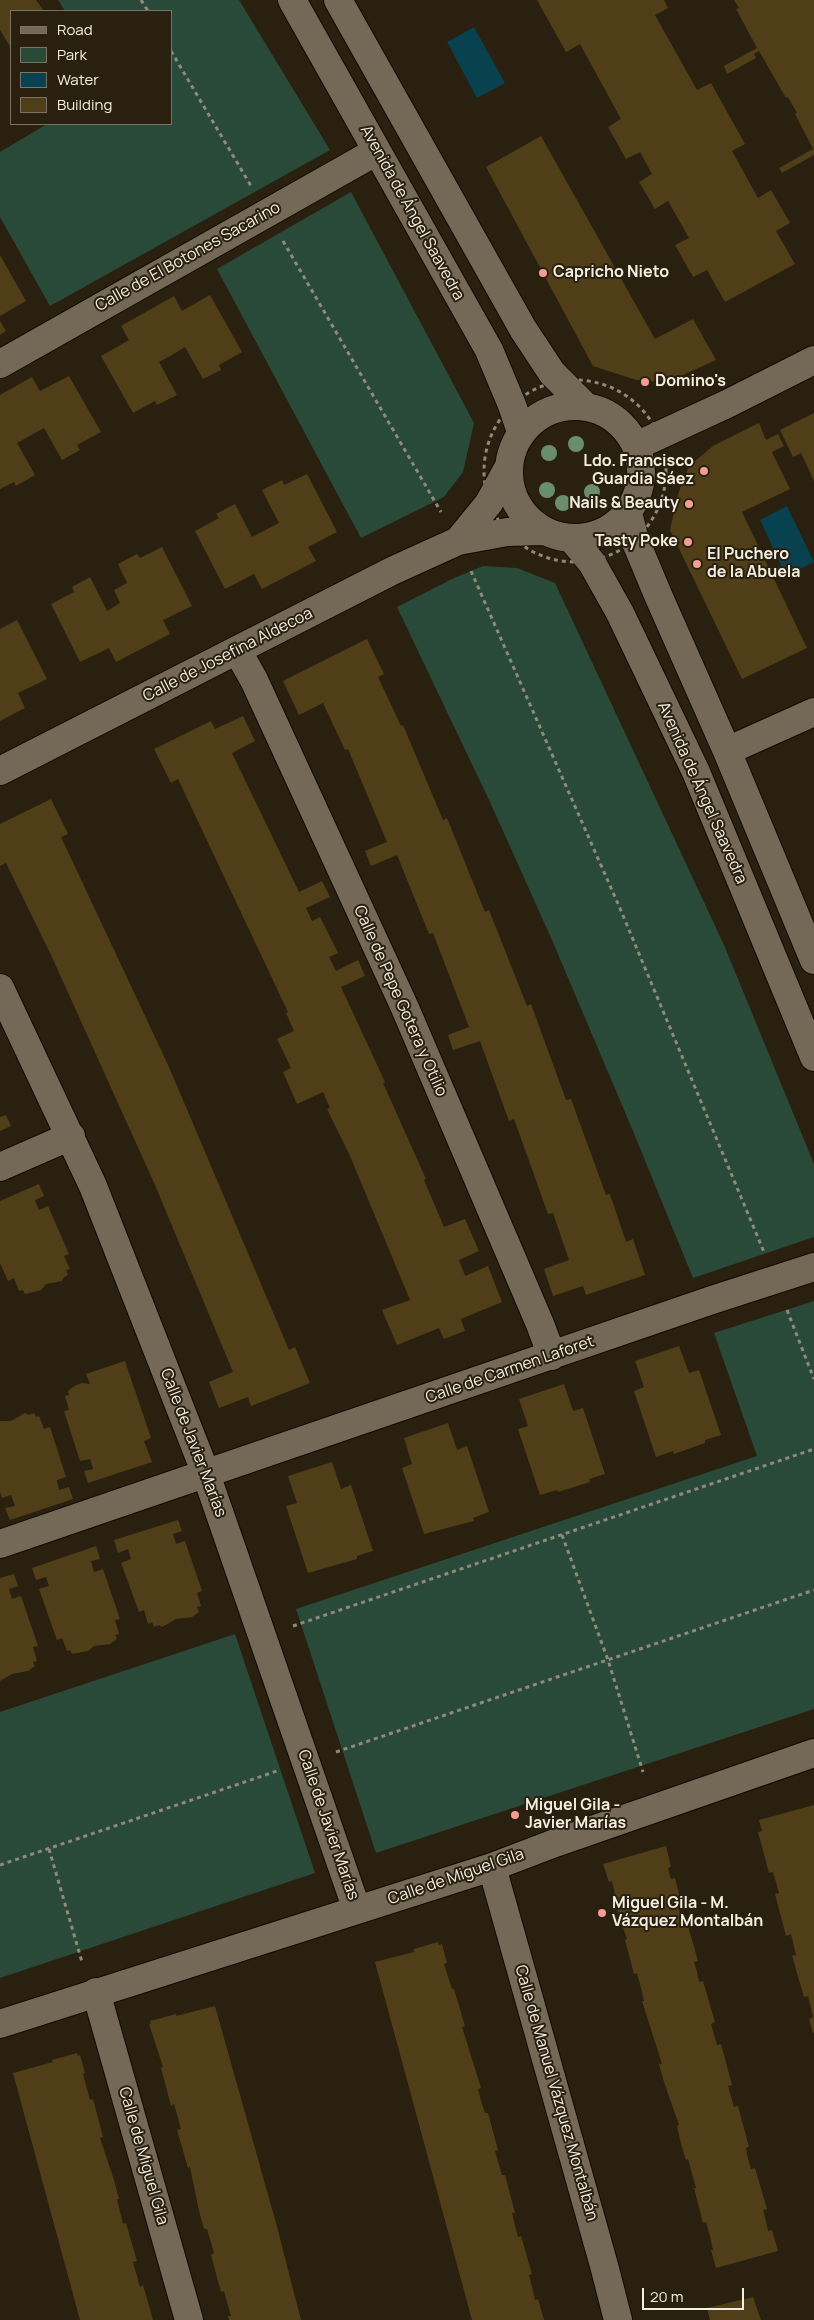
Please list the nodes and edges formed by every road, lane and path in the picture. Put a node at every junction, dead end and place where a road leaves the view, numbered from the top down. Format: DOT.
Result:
graph roads {
  1 [pos="292,0"];
  2 [pos="338,0"];
  3 [pos="172,53"];
  4 [pos="377,151"];
  5 [pos="267,213"];
  6 [pos="814,360"];
  7 [pos="0,364"];
  8 [pos="561,381"];
  9 [pos="512,406"];
  10 [pos="585,406"];
  11 [pos="521,432"];
  12 [pos="648,440"];
  13 [pos="508,468"];
  14 [pos="489,503"];
  15 [pos="628,514"];
  16 [pos="543,531"];
  17 [pos="507,532"];
  18 [pos="572,539"];
  19 [pos="635,540"];
  20 [pos="458,541"];
  21 [pos="591,562"];
  22 [pos="237,650"];
  23 [pos="814,712"];
  24 [pos="727,751"];
  25 [pos="0,771"];
  26 [pos="814,960"];
  27 [pos="0,988"];
  28 [pos="814,1057"];
  29 [pos="71,1136"];
  30 [pos="0,1167"];
  31 [pos="767,1259"];
  32 [pos="814,1268"];
  33 [pos="786,1306"];
  34 [pos="552,1356"];
  35 [pos="814,1379"];
  36 [pos="814,1449"];
  37 [pos="206,1474"];
  38 [pos="562,1535"];
  39 [pos="0,1544"];
  40 [pos="814,1590"];
  41 [pos="293,1626"];
  42 [pos="608,1660"];
  43 [pos="336,1752"];
  44 [pos="814,1753"];
  45 [pos="280,1770"];
  46 [pos="643,1772"];
  47 [pos="49,1849"];
  48 [pos="0,1865"];
  49 [pos="492,1867"];
  50 [pos="357,1910"];
  51 [pos="82,1962"];
  52 [pos="96,1992"];
  53 [pos="0,2024"];
  54 [pos="190,2320"];
  55 [pos="618,2320"];
  1 -- 4 [label="street, Avenida de Ángel Saavedra"];
  2 -- 8 [label="street"];
  3 -- 5 [label="path"];
  4 -- 5 [label="street, Calle de El Botones Sacarino"];
  4 -- 9 [label="street, Avenida de Ángel Saavedra"];
  5 -- 7 [label="street, Calle de El Botones Sacarino"];
  5 -- 20 [label="path"];
  6 -- 12 [label="street"];
  8 -- 9 [label="path"];
  8 -- 10 [label="street"];
  8 -- 12 [label="path"];
  9 -- 11 [label="street, Avenida de Ángel Saavedra"];
  9 -- 14 [label="path"];
  10 -- 11 [label="street"];
  10 -- 12 [label="street"];
  11 -- 13 [label="street"];
  12 -- 15 [label="street"];
  12 -- 19 [label="path"];
  13 -- 14 [label="street, Calle de Josefina Aldecoa"];
  13 -- 16 [label="street"];
  14 -- 17 [label="path"];
  14 -- 20 [label="street, Calle de Josefina Aldecoa"];
  15 -- 18 [label="street"];
  15 -- 19 [label="street"];
  16 -- 17 [label="street, Calle de Josefina Aldecoa"];
  16 -- 18 [label="street"];
  17 -- 20 [label="street, Calle de Josefina Aldecoa"];
  17 -- 21 [label="path"];
  18 -- 21 [label="street, Avenida de Ángel Saavedra"];
  19 -- 21 [label="path"];
  19 -- 24 [label="street"];
  20 -- 22 [label="street, Calle de Josefina Aldecoa"];
  20 -- 31 [label="path"];
  21 -- 28 [label="street, Avenida de Ángel Saavedra"];
  22 -- 25 [label="street, Calle de Josefina Aldecoa"];
  22 -- 34 [label="street, Calle de Pepe Gotera y Otilio"];
  23 -- 24 [label="street"];
  24 -- 26 [label="street"];
  27 -- 29 [label="street, Calle de Javier Marías"];
  29 -- 30 [label="street"];
  29 -- 37 [label="street, Calle de Javier Marías"];
  32 -- 34 [label="street, Calle de Carmen Laforet"];
  33 -- 35 [label="path"];
  34 -- 37 [label="street, Calle de Carmen Laforet"];
  36 -- 38 [label="path"];
  37 -- 39 [label="street, Calle de Carmen Laforet"];
  37 -- 50 [label="street, Calle de Javier Marías"];
  38 -- 41 [label="path"];
  38 -- 42 [label="path"];
  40 -- 42 [label="path"];
  42 -- 43 [label="path"];
  42 -- 46 [label="path"];
  44 -- 49 [label="street, Calle de Miguel Gila"];
  45 -- 47 [label="path"];
  47 -- 48 [label="path"];
  47 -- 51 [label="path"];
  49 -- 50 [label="street, Calle de Miguel Gila"];
  49 -- 55 [label="street, Calle de Manuel Vázquez Montalbán"];
  50 -- 52 [label="street, Calle de Miguel Gila"];
  52 -- 53 [label="street, Calle de Miguel Gila"];
  52 -- 54 [label="street, Calle de Miguel Gila"];
}
